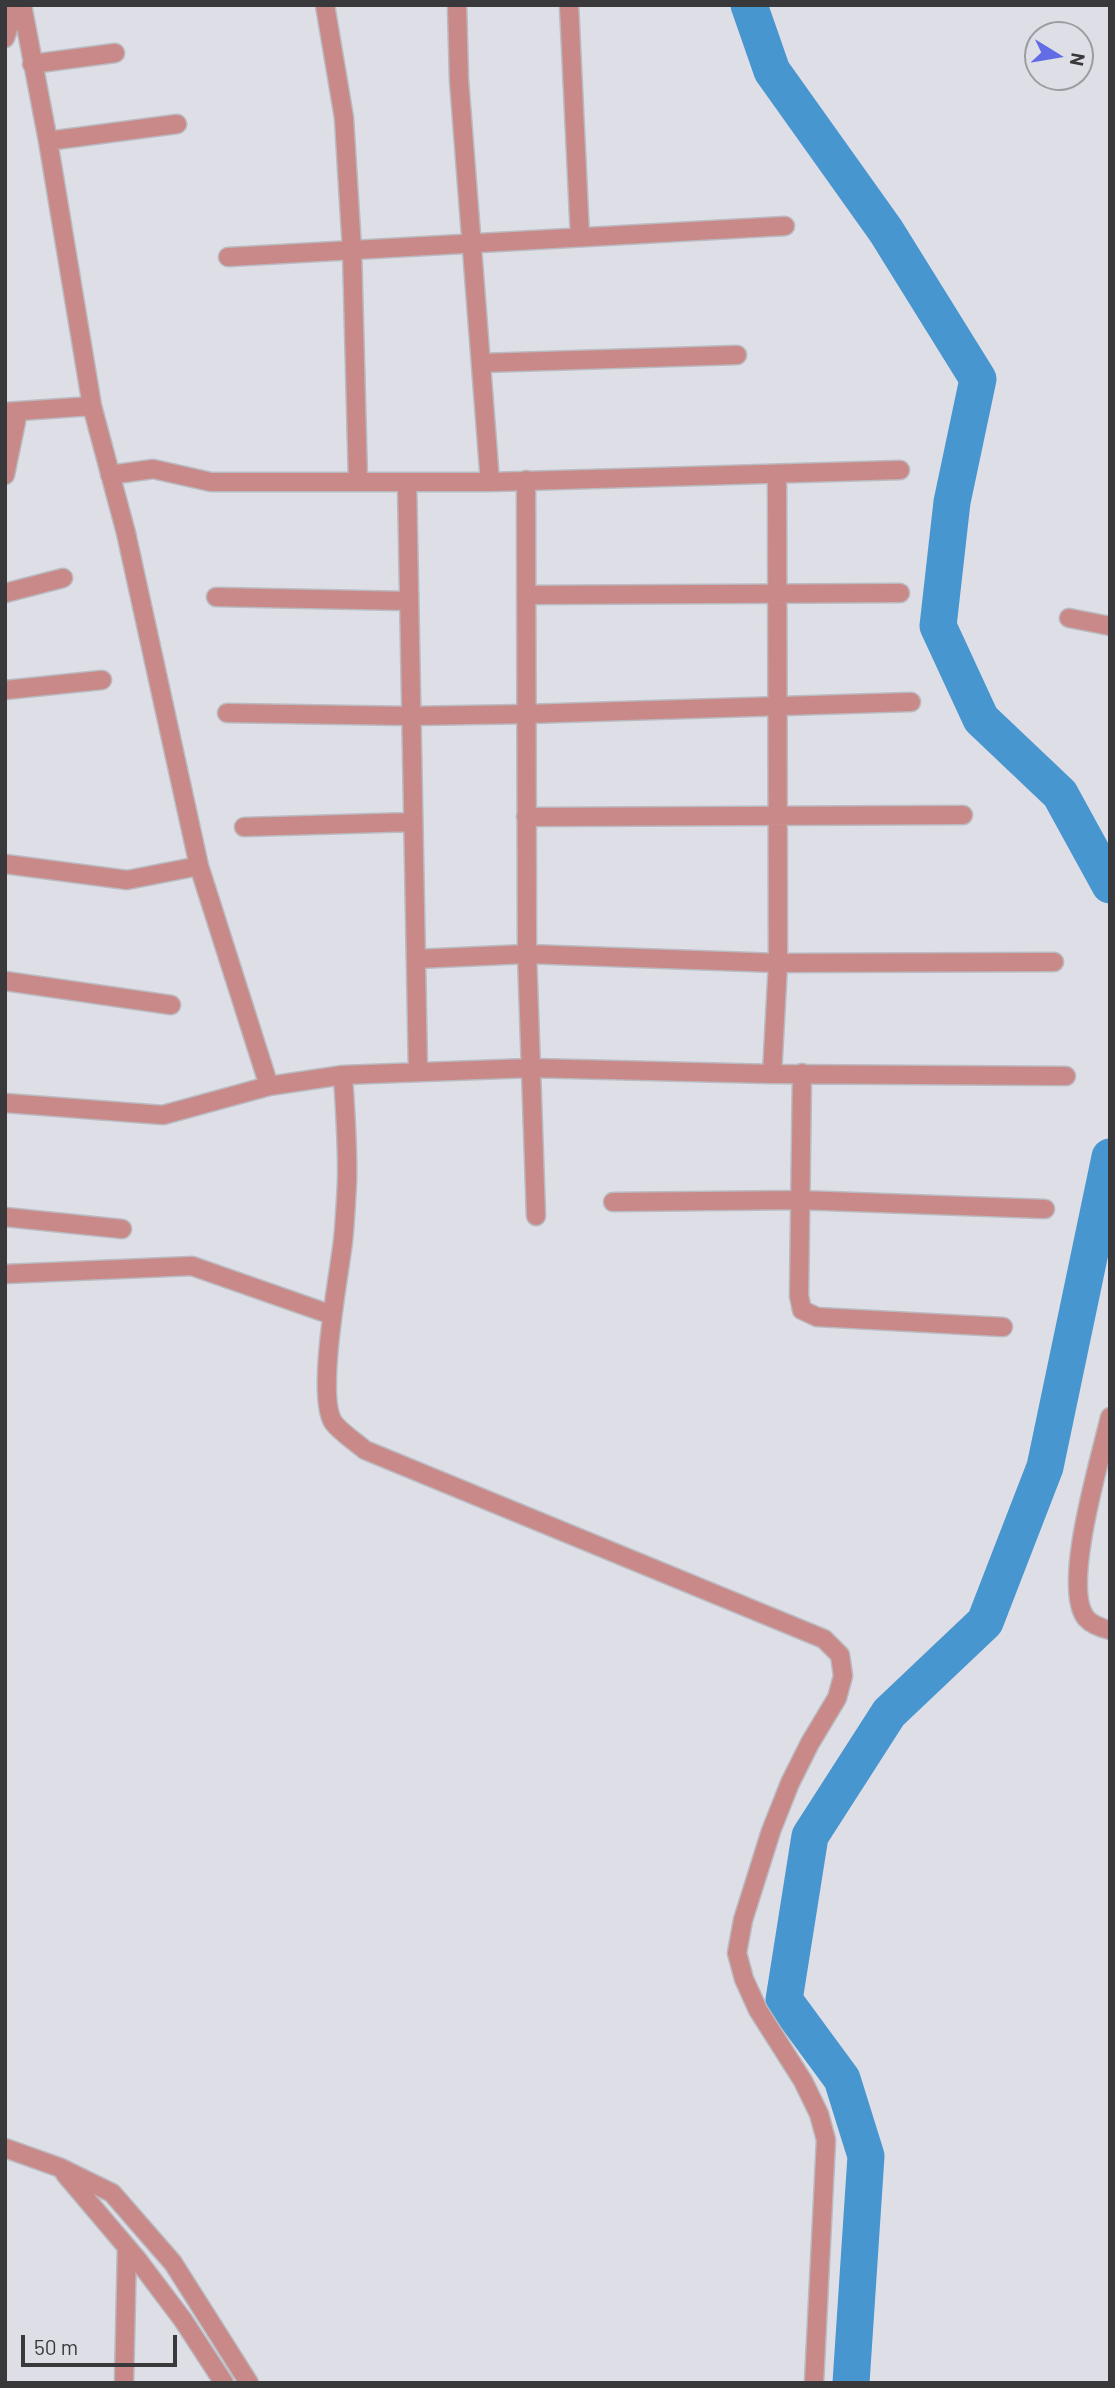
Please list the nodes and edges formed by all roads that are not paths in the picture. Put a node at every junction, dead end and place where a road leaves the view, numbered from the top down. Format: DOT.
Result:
graph roads {
  1 [pos="16,5"];
  2 [pos="22,5"];
  3 [pos="325,5"];
  4 [pos="457,5"];
  5 [pos="569,5"];
  6 [pos="5,38"];
  7 [pos="116,53"];
  8 [pos="32,64"];
  9 [pos="177,124"];
  10 [pos="48,141"];
  11 [pos="785,226"];
  12 [pos="580,236"];
  13 [pos="471,242"];
  14 [pos="352,250"];
  15 [pos="228,257"];
  16 [pos="737,355"];
  17 [pos="481,363"];
  18 [pos="92,407"];
  19 [pos="11,412"];
  20 [pos="900,470"];
  21 [pos="777,474"];
  22 [pos="5,475"];
  23 [pos="110,475"];
  24 [pos="526,480"];
  25 [pos="358,481"];
  26 [pos="407,482"];
  27 [pos="490,482"];
  28 [pos="62,578"];
  29 [pos="5,593"];
  30 [pos="900,593"];
  31 [pos="778,594"];
  32 [pos="526,595"];
  33 [pos="216,597"];
  34 [pos="408,601"];
  35 [pos="1069,618"];
  36 [pos="1110,626"];
  37 [pos="102,680"];
  38 [pos="5,690"];
  39 [pos="911,702"];
  40 [pos="779,706"];
  41 [pos="227,713"];
  42 [pos="527,714"];
  43 [pos="411,716"];
  44 [pos="963,815"];
  45 [pos="778,816"];
  46 [pos="526,817"];
  47 [pos="413,822"];
  48 [pos="244,827"];
  49 [pos="5,864"];
  50 [pos="199,866"];
  51 [pos="527,954"];
  52 [pos="416,959"];
  53 [pos="1054,962"];
  54 [pos="778,963"];
  55 [pos="5,981"];
  56 [pos="171,1005"];
  57 [pos="531,1068"];
  58 [pos="418,1071"];
  59 [pos="802,1073"];
  60 [pos="772,1074"];
  61 [pos="343,1075"];
  62 [pos="1066,1076"];
  63 [pos="269,1086"];
  64 [pos="5,1102"];
  65 [pos="799,1200"];
  66 [pos="613,1202"];
  67 [pos="1045,1209"];
  68 [pos="536,1216"];
  69 [pos="5,1217"];
  70 [pos="122,1229"];
  71 [pos="5,1274"];
  72 [pos="332,1315"];
  73 [pos="1003,1327"];
  74 [pos="1110,1417"];
  75 [pos="1110,1630"];
  76 [pos="5,2148"];
  77 [pos="61,2168"];
  78 [pos="127,2247"];
  79 [pos="124,2383"];
  80 [pos="223,2383"];
  81 [pos="249,2383"];
  82 [pos="814,2383"];
  1 -- 6 [label="street"];
  2 -- 8 [label="street"];
  3 -- 14 [label="street"];
  4 -- 13 [label="street"];
  5 -- 12 [label="street"];
  7 -- 8 [label="street"];
  8 -- 10 [label="street"];
  9 -- 10 [label="street"];
  10 -- 18 [label="street"];
  11 -- 12 [label="street"];
  12 -- 13 [label="street"];
  13 -- 14 [label="street"];
  13 -- 17 [label="street"];
  14 -- 15 [label="street"];
  14 -- 25 [label="street"];
  16 -- 17 [label="street"];
  17 -- 27 [label="street"];
  18 -- 19 [label="street"];
  18 -- 23 [label="street"];
  19 -- 22 [label="street"];
  20 -- 21 [label="street"];
  21 -- 24 [label="street"];
  21 -- 31 [label="street"];
  23 -- 25 [label="street"];
  23 -- 50 [label="street"];
  24 -- 27 [label="street"];
  24 -- 32 [label="street"];
  25 -- 26 [label="street"];
  26 -- 27 [label="street"];
  26 -- 34 [label="street"];
  28 -- 29 [label="street"];
  30 -- 31 [label="street"];
  31 -- 32 [label="street"];
  31 -- 40 [label="street"];
  32 -- 42 [label="street"];
  33 -- 34 [label="street"];
  34 -- 43 [label="street"];
  35 -- 36 [label="street"];
  37 -- 38 [label="street"];
  39 -- 40 [label="street"];
  40 -- 42 [label="street"];
  40 -- 45 [label="street"];
  41 -- 43 [label="street"];
  42 -- 43 [label="street"];
  42 -- 46 [label="street"];
  43 -- 47 [label="street"];
  44 -- 45 [label="street"];
  45 -- 46 [label="street"];
  45 -- 54 [label="street"];
  46 -- 51 [label="street"];
  47 -- 48 [label="street"];
  47 -- 52 [label="street"];
  49 -- 50 [label="street"];
  50 -- 63 [label="street"];
  51 -- 52 [label="street"];
  51 -- 54 [label="street"];
  51 -- 57 [label="street"];
  52 -- 58 [label="street"];
  53 -- 54 [label="street"];
  54 -- 60 [label="street"];
  55 -- 56 [label="street"];
  57 -- 58 [label="street"];
  57 -- 60 [label="street"];
  57 -- 68 [label="street"];
  58 -- 61 [label="street"];
  59 -- 60 [label="street"];
  59 -- 62 [label="street"];
  59 -- 65 [label="street"];
  61 -- 63 [label="street"];
  61 -- 72 [label="street"];
  63 -- 64 [label="street"];
  65 -- 66 [label="street"];
  65 -- 67 [label="street"];
  65 -- 73 [label="street"];
  69 -- 70 [label="street"];
  71 -- 72 [label="street"];
  72 -- 82 [label="street"];
  74 -- 75 [label="street"];
  76 -- 77 [label="street"];
  77 -- 78 [label="street"];
  77 -- 81 [label="street"];
  78 -- 79 [label="street"];
  78 -- 80 [label="street"];
}
